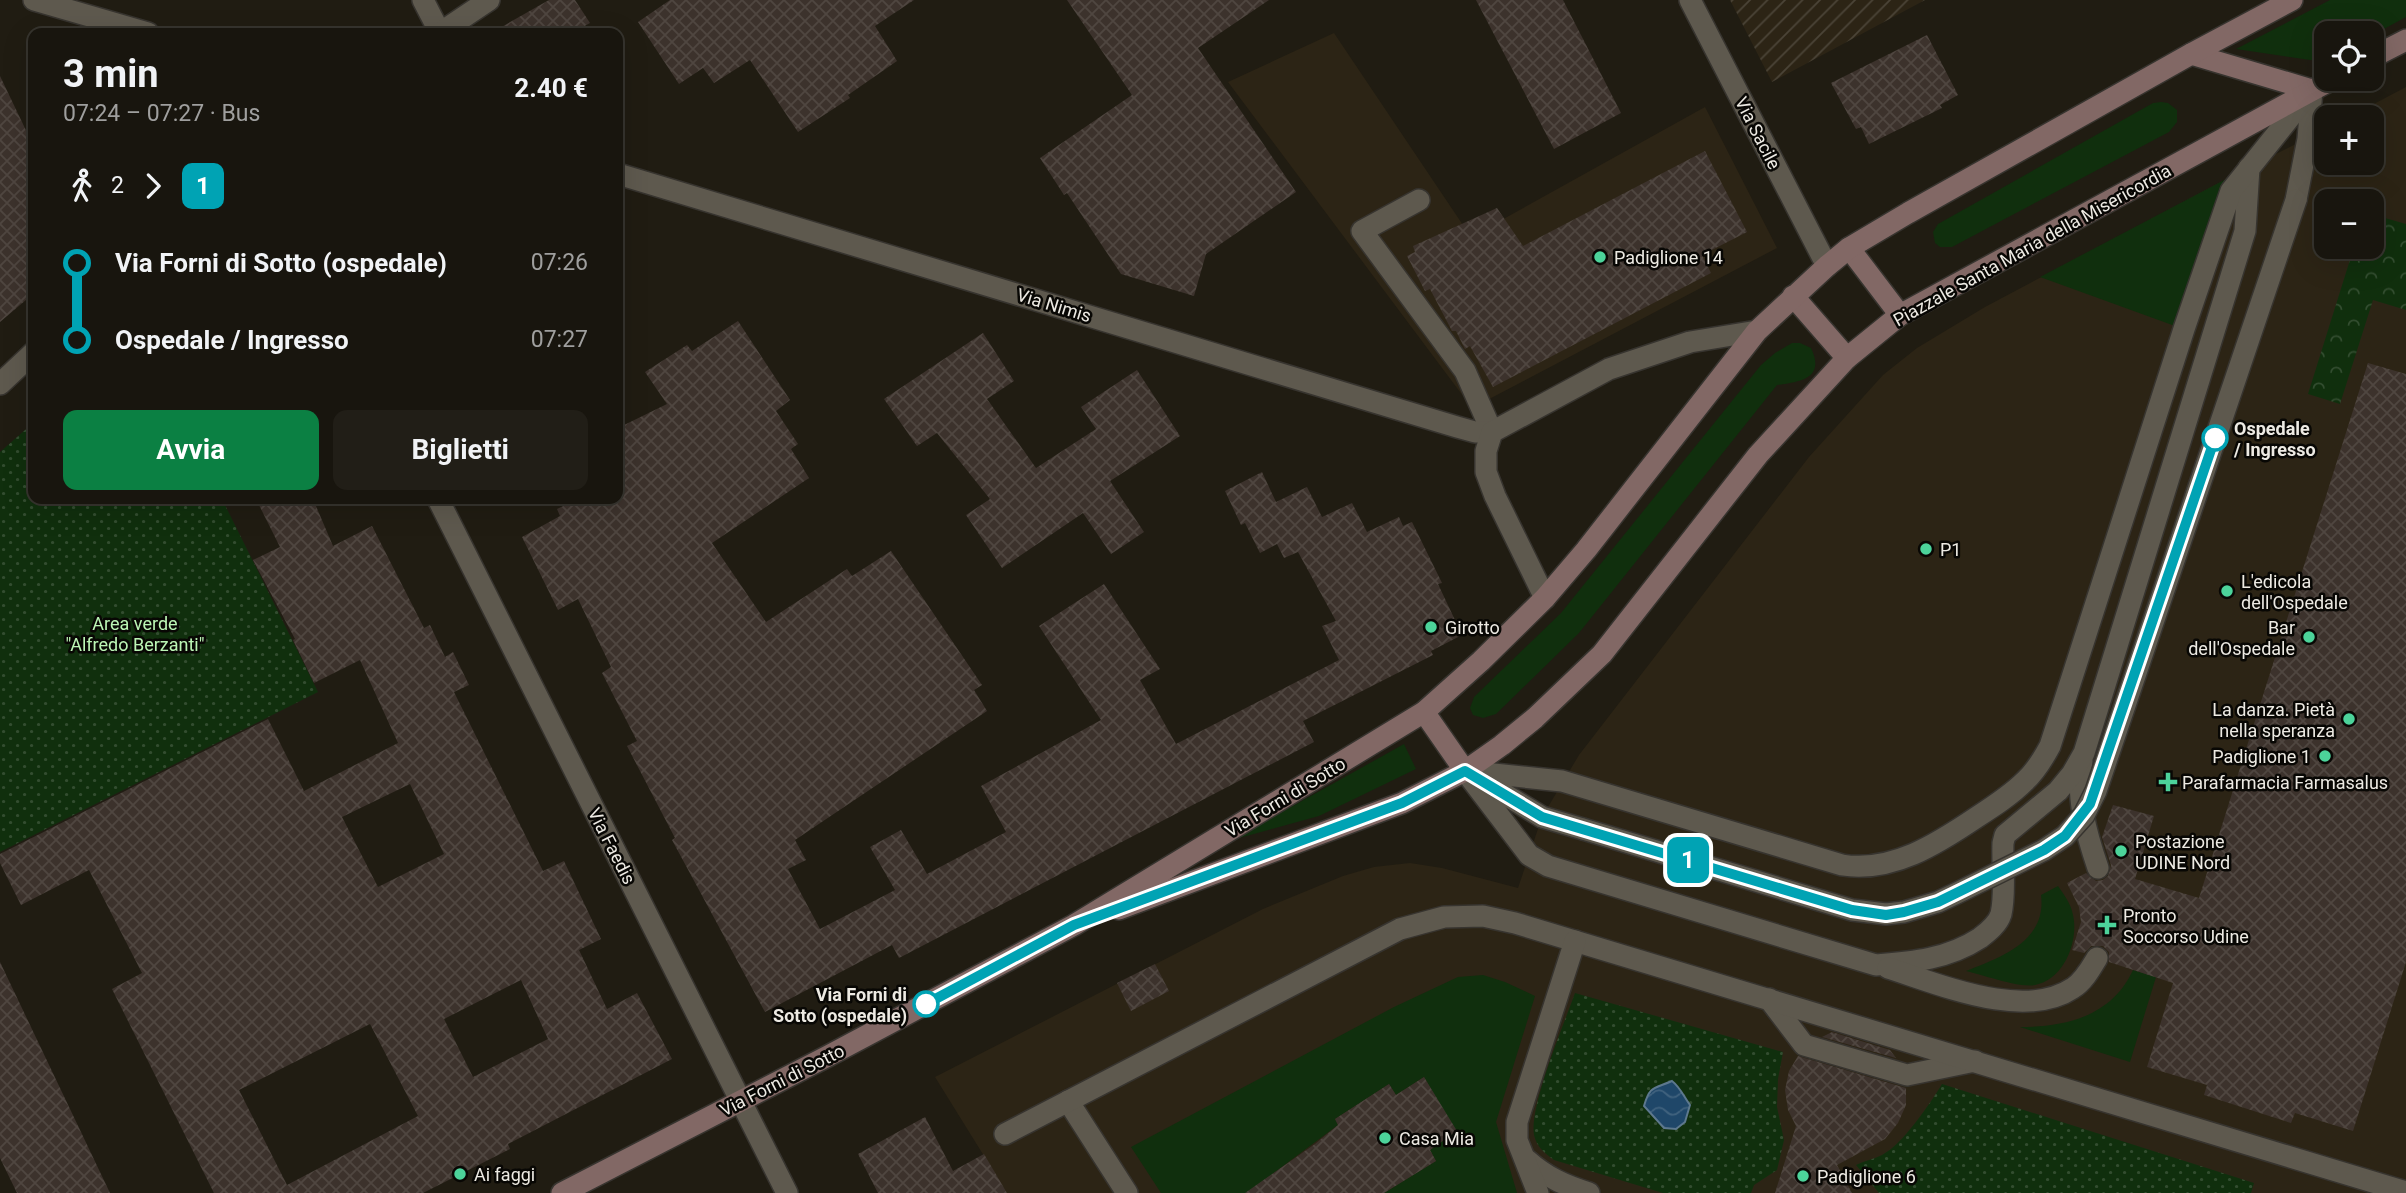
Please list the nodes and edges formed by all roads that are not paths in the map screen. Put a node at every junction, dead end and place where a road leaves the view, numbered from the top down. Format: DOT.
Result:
graph roads {
  1 [pos="34,0"];
  2 [pos="423,0"];
  3 [pos="489,0"];
  4 [pos="1690,0"];
  5 [pos="2292,0"];
  6 [pos="131,28"];
  7 [pos="437,28"];
  8 [pos="447,28"];
  9 [pos="2406,40"];
  10 [pos="2384,51"];
  11 [pos="2192,54"];
  12 [pos="2312,90"];
  13 [pos="2249,167"];
  14 [pos="623,176"];
  15 [pos="1419,200"];
  16 [pos="1849,248"];
  17 [pos="1827,266"];
  18 [pos="1793,296"];
  19 [pos="1900,315"];
  20 [pos="1757,331"];
  21 [pos="28,358"];
  22 [pos="1847,358"];
  23 [pos="0,384"];
  24 [pos="1492,432"];
  25 [pos="441,504"];
  26 [pos="1545,598"];
  27 [pos="1424,712"];
  28 [pos="2084,753"];
  29 [pos="1465,771"];
  30 [pos="2098,868"];
  31 [pos="1074,925"];
  32 [pos="1575,941"];
  33 [pos="2097,958"];
  34 [pos="1876,965"];
  35 [pos="1769,999"];
  36 [pos="1977,1061"];
  37 [pos="740,1101"];
  38 [pos="1068,1101"];
  39 [pos="1005,1134"];
  40 [pos="1523,1156"];
  41 [pos="2406,1192"];
  42 [pos="562,1193"];
  43 [pos="787,1193"];
  44 [pos="1127,1193"];
  45 [pos="1538,1193"];
  46 [pos="1589,1193"];
  1 -- 6 [label="street"];
  2 -- 7 [label="street"];
  3 -- 8 [label="street"];
  4 -- 17 [label="street, Via Sacile"];
  5 -- 11 [label="main road"];
  9 -- 10 [label="main road"];
  11 -- 12 [label="main road"];
  11 -- 16 [label="main road"];
  12 -- 13 [label="street"];
  12 -- 19 [label="main road, Piazzale Santa Maria della Misericordia"];
  12 -- 29 [label="street, bridge"];
  13 -- 28 [label="street"];
  13 -- 29 [label="street"];
  14 -- 24 [label="street, Via Nimis"];
  15 -- 24 [label="street"];
  16 -- 17 [label="main road"];
  16 -- 19 [label="main road"];
  17 -- 18 [label="main road"];
  18 -- 20 [label="main road"];
  18 -- 22 [label="main road"];
  19 -- 22 [label="main road, Piazzale Santa Maria della Misericordia"];
  20 -- 24 [label="street"];
  20 -- 26 [label="main road"];
  21 -- 23 [label="street"];
  22 -- 29 [label="main road, Piazzale Santa Maria della Misericordia"];
  24 -- 26 [label="street"];
  25 -- 37 [label="street, Via Faedis"];
  26 -- 27 [label="main road"];
  27 -- 29 [label="main road"];
  27 -- 31 [label="main road, Via Forni di Sotto"];
  28 -- 30 [label="street"];
  28 -- 34 [label="street"];
  29 -- 31 [label="main road, Via Forni di Sotto"];
  29 -- 34 [label="street"];
  31 -- 37 [label="main road, Via Forni di Sotto"];
  32 -- 35 [label="street"];
  32 -- 38 [label="street"];
  32 -- 40 [label="street"];
  33 -- 34 [label="street"];
  35 -- 36 [label="street"];
  35 -- 36 [label="street"];
  36 -- 41 [label="street"];
  37 -- 42 [label="main road, Via Forni di Sotto"];
  37 -- 43 [label="street, Via Faedis"];
  38 -- 39 [label="street"];
  38 -- 44 [label="street"];
  40 -- 45 [label="street"];
  40 -- 46 [label="street"];
}
